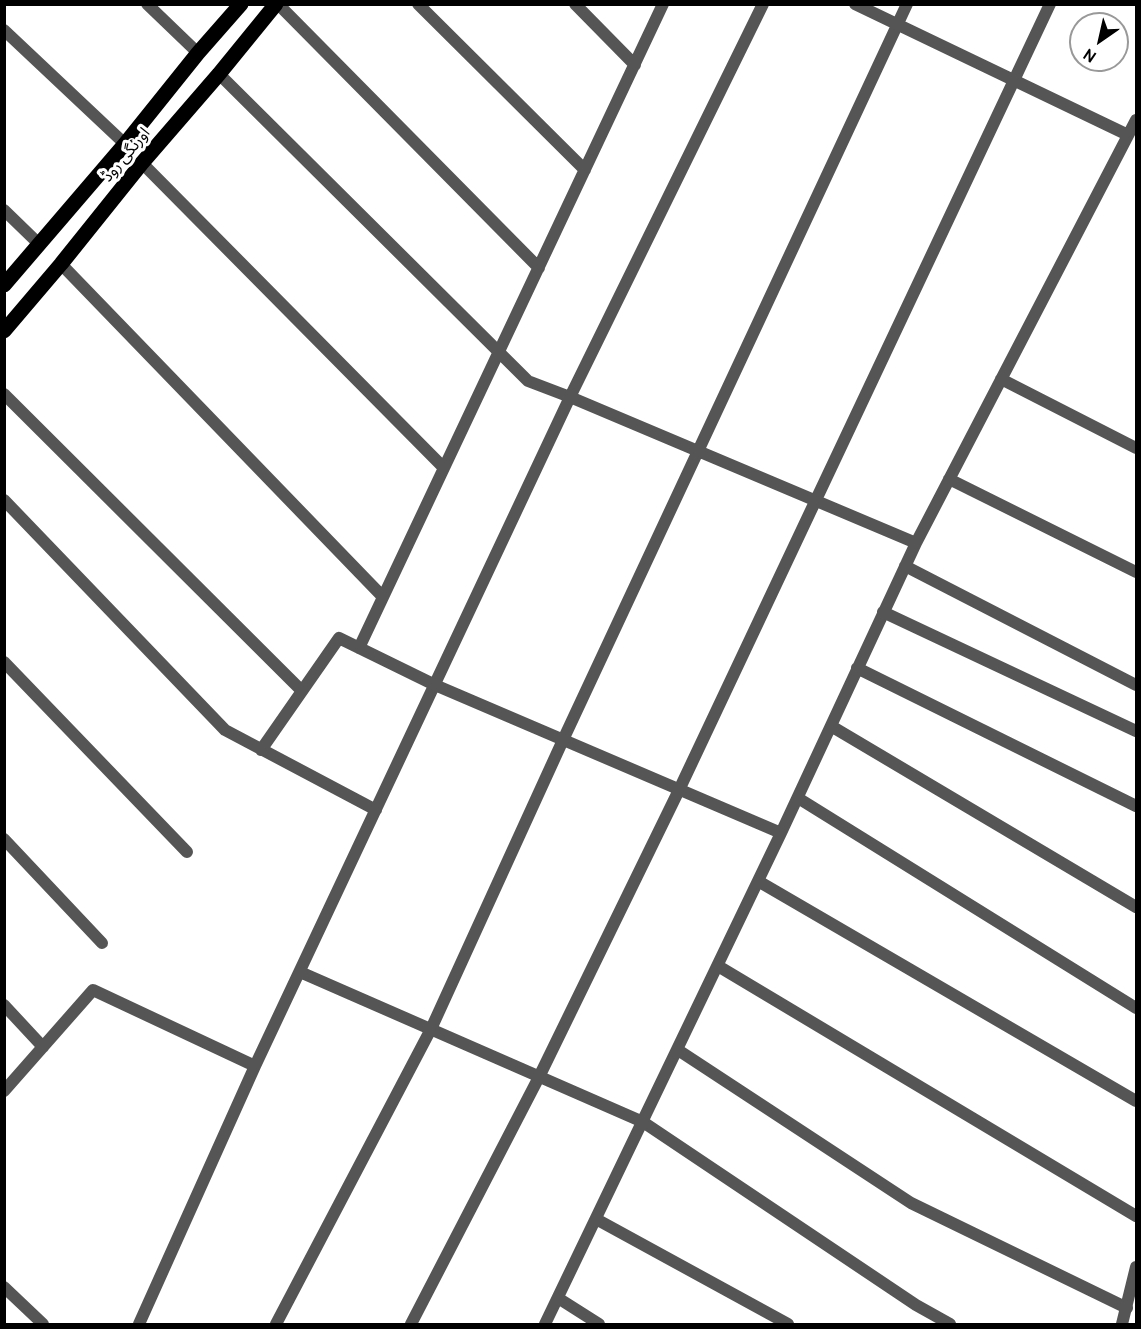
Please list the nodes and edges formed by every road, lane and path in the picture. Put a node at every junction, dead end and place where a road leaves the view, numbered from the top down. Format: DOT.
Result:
graph roads {
  1 [pos="147,4"];
  2 [pos="241,4"];
  3 [pos="277,4"];
  4 [pos="418,4"];
  5 [pos="575,4"];
  6 [pos="663,4"];
  7 [pos="763,4"];
  8 [pos="855,4"];
  9 [pos="907,4"];
  10 [pos="1050,4"];
  11 [pos="898,25"];
  12 [pos="4,30"];
  13 [pos="198,53"];
  14 [pos="635,65"];
  15 [pos="219,74"];
  16 [pos="1014,81"];
  17 [pos="1137,120"];
  18 [pos="1128,135"];
  19 [pos="125,144"];
  20 [pos="142,163"];
  21 [pos="585,170"];
  22 [pos="4,210"];
  23 [pos="39,244"];
  24 [pos="61,264"];
  25 [pos="539,268"];
  26 [pos="4,285"];
  27 [pos="4,331"];
  28 [pos="499,352"];
  29 [pos="1001,379"];
  30 [pos="4,394"];
  31 [pos="570,397"];
  32 [pos="1137,448"];
  33 [pos="699,451"];
  34 [pos="444,468"];
  35 [pos="949,479"];
  36 [pos="4,500"];
  37 [pos="816,501"];
  38 [pos="916,543"];
  39 [pos="905,566"];
  40 [pos="1137,572"];
  41 [pos="383,597"];
  42 [pos="883,612"];
  43 [pos="359,648"];
  44 [pos="4,662"];
  45 [pos="857,668"];
  46 [pos="435,685"];
  47 [pos="1137,685"];
  48 [pos="302,691"];
  49 [pos="831,726"];
  50 [pos="1137,731"];
  51 [pos="563,740"];
  52 [pos="261,750"];
  53 [pos="679,790"];
  54 [pos="798,798"];
  55 [pos="1137,806"];
  56 [pos="376,810"];
  57 [pos="781,833"];
  58 [pos="4,839"];
  59 [pos="187,852"];
  60 [pos="758,881"];
  61 [pos="1137,907"];
  62 [pos="102,943"];
  63 [pos="718,966"];
  64 [pos="300,972"];
  65 [pos="4,1005"];
  66 [pos="1137,1008"];
  67 [pos="430,1029"];
  68 [pos="43,1047"];
  69 [pos="678,1050"];
  70 [pos="255,1066"];
  71 [pos="539,1077"];
  72 [pos="4,1091"];
  73 [pos="1137,1101"];
  74 [pos="643,1122"];
  75 [pos="1137,1216"];
  76 [pos="596,1219"];
  77 [pos="1137,1267"];
  78 [pos="4,1287"];
  79 [pos="558,1298"];
  80 [pos="1127,1308"];
  81 [pos="43,1324"];
  82 [pos="140,1324"];
  83 [pos="276,1324"];
  84 [pos="411,1324"];
  85 [pos="545,1324"];
  86 [pos="599,1324"];
  87 [pos="788,1324"];
  88 [pos="950,1324"];
  89 [pos="1122,1324"];
  1 -- 13 [label="street"];
  2 -- 13 [label="main road, اورنگی روڈ"];
  3 -- 15 [label="main road, اورنگی روڈ"];
  3 -- 25 [label="street"];
  4 -- 21 [label="street"];
  5 -- 14 [label="street"];
  6 -- 14 [label="street"];
  7 -- 31 [label="street"];
  8 -- 11 [label="street"];
  9 -- 11 [label="street"];
  10 -- 16 [label="street"];
  11 -- 16 [label="street"];
  11 -- 33 [label="street"];
  12 -- 19 [label="street"];
  13 -- 19 [label="main road, اورنگی روڈ"];
  14 -- 21 [label="street"];
  15 -- 20 [label="main road, اورنگی روڈ"];
  15 -- 28 [label="street"];
  16 -- 18 [label="street"];
  16 -- 37 [label="street"];
  17 -- 18 [label="street"];
  18 -- 29 [label="street"];
  19 -- 23 [label="main road, اورنگی روڈ"];
  20 -- 24 [label="main road, اورنگی روڈ"];
  20 -- 34 [label="street"];
  21 -- 25 [label="street"];
  22 -- 23 [label="street"];
  23 -- 26 [label="main road, اورنگی روڈ"];
  24 -- 27 [label="main road, اورنگی روڈ"];
  24 -- 41 [label="street"];
  25 -- 28 [label="street"];
  28 -- 31 [label="street"];
  28 -- 34 [label="street"];
  29 -- 32 [label="street"];
  29 -- 35 [label="street"];
  30 -- 48 [label="street"];
  31 -- 33 [label="street"];
  31 -- 46 [label="street"];
  33 -- 37 [label="street"];
  33 -- 51 [label="street"];
  34 -- 41 [label="street"];
  35 -- 38 [label="street"];
  35 -- 40 [label="street"];
  36 -- 52 [label="street"];
  37 -- 38 [label="street"];
  37 -- 53 [label="street"];
  38 -- 39 [label="street"];
  39 -- 42 [label="street"];
  39 -- 47 [label="street"];
  41 -- 43 [label="street"];
  42 -- 45 [label="street"];
  42 -- 50 [label="street"];
  43 -- 46 [label="street"];
  43 -- 48 [label="street"];
  44 -- 59 [label="street"];
  45 -- 49 [label="street"];
  45 -- 55 [label="street"];
  46 -- 51 [label="street"];
  46 -- 56 [label="street"];
  48 -- 52 [label="street"];
  49 -- 54 [label="street"];
  49 -- 61 [label="street"];
  51 -- 53 [label="street"];
  51 -- 67 [label="street"];
  52 -- 56 [label="street"];
  53 -- 57 [label="street"];
  53 -- 71 [label="street"];
  54 -- 57 [label="street"];
  54 -- 66 [label="street"];
  56 -- 64 [label="street"];
  57 -- 60 [label="street"];
  58 -- 62 [label="street"];
  60 -- 63 [label="street"];
  60 -- 73 [label="street"];
  63 -- 69 [label="street"];
  63 -- 75 [label="street"];
  64 -- 67 [label="street"];
  64 -- 70 [label="street"];
  65 -- 68 [label="street"];
  67 -- 71 [label="street"];
  67 -- 83 [label="street"];
  68 -- 70 [label="street"];
  68 -- 72 [label="street"];
  69 -- 74 [label="street"];
  69 -- 80 [label="street"];
  70 -- 82 [label="street"];
  71 -- 74 [label="street"];
  71 -- 84 [label="street"];
  74 -- 76 [label="street"];
  74 -- 88 [label="street"];
  76 -- 79 [label="street"];
  76 -- 87 [label="street"];
  77 -- 80 [label="street"];
  78 -- 81 [label="street"];
  79 -- 85 [label="street"];
  79 -- 86 [label="street"];
  80 -- 89 [label="street"];
}
